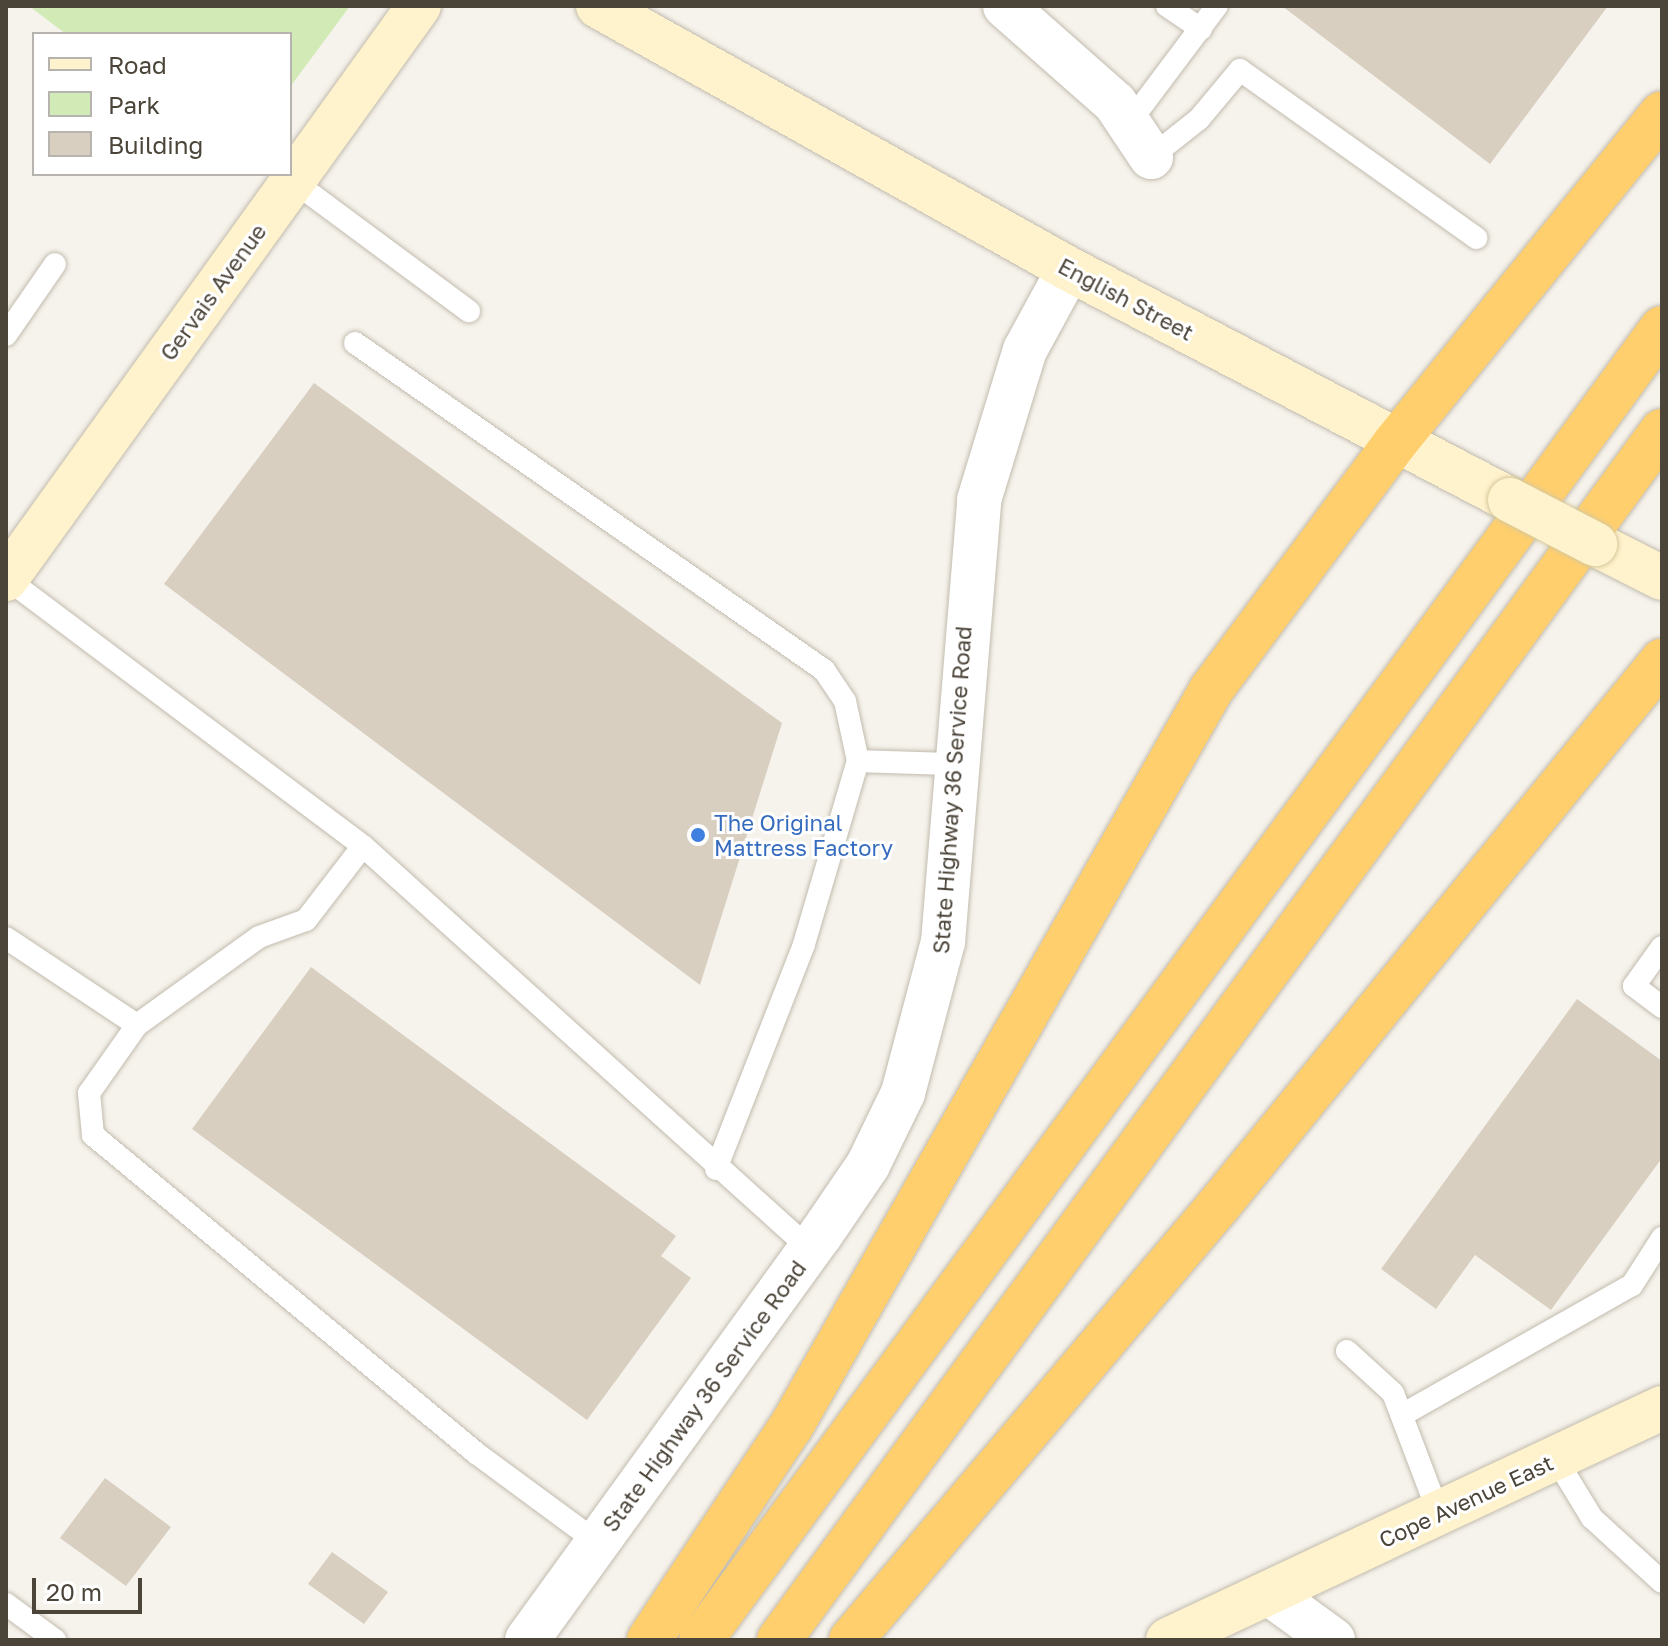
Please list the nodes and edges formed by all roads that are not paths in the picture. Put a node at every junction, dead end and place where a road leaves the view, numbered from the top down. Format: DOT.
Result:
graph roads {
  1 [pos="419,6"];
  2 [pos="598,6"];
  3 [pos="1005,6"];
  4 [pos="1167,6"];
  5 [pos="1217,6"];
  6 [pos="1201,29"];
  7 [pos="1662,113"];
  8 [pos="1140,140"];
  9 [pos="293,181"];
  10 [pos="1476,238"];
  11 [pos="55,264"];
  12 [pos="1069,269"];
  13 [pos="469,311"];
  14 [pos="1662,328"];
  15 [pos="6,335"];
  16 [pos="355,343"];
  17 [pos="1662,431"];
  18 [pos="1395,443"];
  19 [pos="1659,577"];
  20 [pos="6,578"];
  21 [pos="1662,661"];
  22 [pos="858,761"];
  23 [pos="955,764"];
  24 [pos="363,846"];
  25 [pos="6,938"];
  26 [pos="1662,947"];
  27 [pos="1662,1007"];
  28 [pos="137,1025"];
  29 [pos="716,1169"];
  30 [pos="1662,1238"];
  31 [pos="810,1249"];
  32 [pos="1347,1351"];
  33 [pos="1662,1408"];
  34 [pos="1402,1415"];
  35 [pos="1556,1459"];
  36 [pos="1439,1514"];
  37 [pos="598,1543"];
  38 [pos="1662,1582"];
  39 [pos="1270,1594"];
  40 [pos="6,1604"];
  41 [pos="55,1640"];
  42 [pos="527,1640"];
  43 [pos="649,1640"];
  44 [pos="701,1640"];
  45 [pos="779,1640"];
  46 [pos="851,1640"];
  47 [pos="1168,1640"];
  48 [pos="1333,1640"];
  1 -- 9 [label="street, Gervais Avenue"];
  2 -- 12 [label="street, English Street"];
  3 -- 8 [label="street"];
  4 -- 6 [label="lane"];
  5 -- 6 [label="lane"];
  6 -- 8 [label="lane"];
  7 -- 18 [label="highway"];
  8 -- 10 [label="lane"];
  9 -- 13 [label="lane"];
  9 -- 20 [label="street, Gervais Avenue"];
  11 -- 15 [label="lane"];
  12 -- 18 [label="street, English Street"];
  12 -- 23 [label="street, State Highway 36 Service Road"];
  14 -- 44 [label="highway"];
  16 -- 22 [label="lane"];
  17 -- 45 [label="highway"];
  18 -- 19 [label="street, English Street, bridge"];
  18 -- 43 [label="highway"];
  20 -- 24 [label="lane"];
  21 -- 46 [label="highway"];
  22 -- 23 [label="lane"];
  22 -- 29 [label="lane"];
  23 -- 31 [label="street, State Highway 36 Service Road"];
  24 -- 28 [label="lane"];
  24 -- 29 [label="lane"];
  25 -- 28 [label="lane"];
  26 -- 27 [label="lane"];
  28 -- 37 [label="lane"];
  29 -- 31 [label="lane"];
  30 -- 34 [label="lane"];
  31 -- 37 [label="street, State Highway 36 Service Road"];
  32 -- 34 [label="lane"];
  33 -- 35 [label="street, Cope Avenue East"];
  34 -- 36 [label="lane"];
  35 -- 36 [label="street, Cope Avenue East"];
  35 -- 38 [label="lane"];
  36 -- 39 [label="street, Cope Avenue East"];
  37 -- 42 [label="street, State Highway 36 Service Road"];
  39 -- 47 [label="street, Cope Avenue East"];
  39 -- 48 [label="street"];
  40 -- 41 [label="lane"];
}
